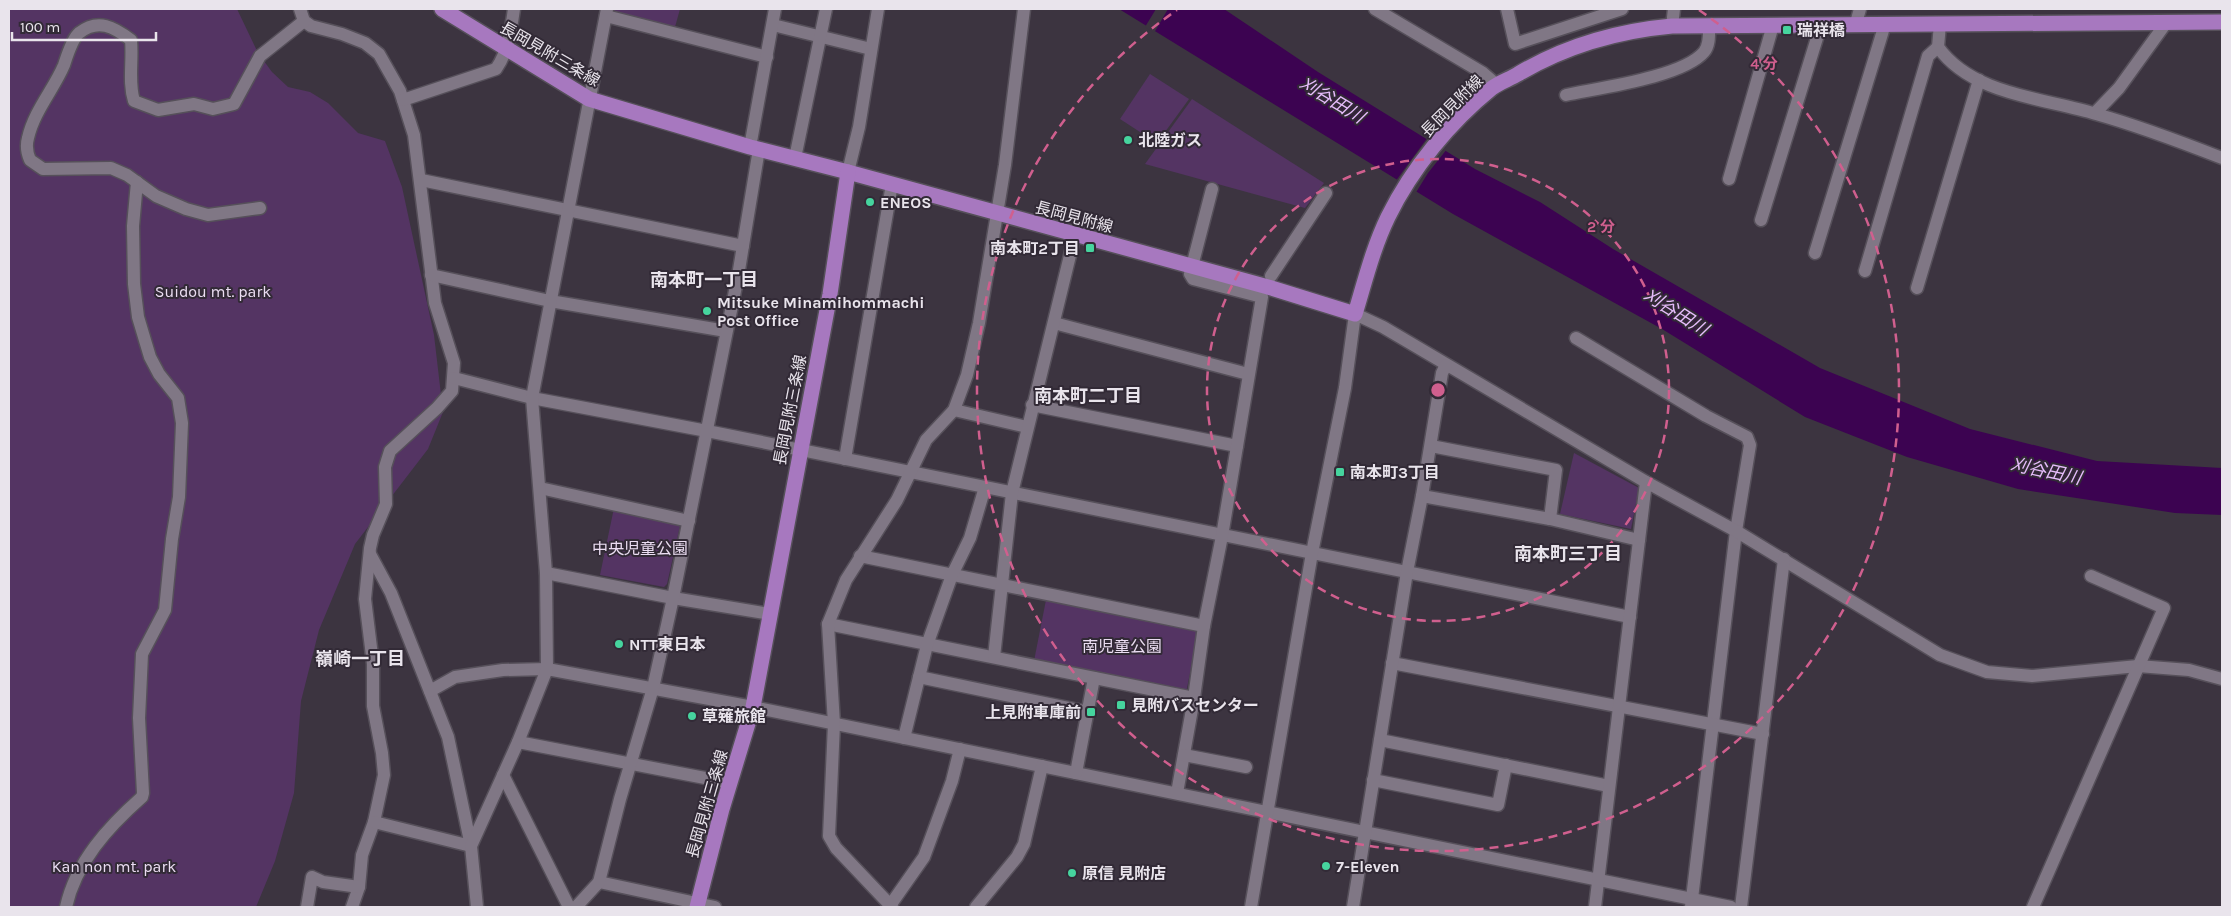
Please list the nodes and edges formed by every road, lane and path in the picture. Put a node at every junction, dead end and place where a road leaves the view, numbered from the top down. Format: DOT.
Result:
graph roads {
  1 [pos="442,9"];
  2 [pos="514,9"];
  3 [pos="775,9"];
  4 [pos="826,9"];
  5 [pos="878,9"];
  6 [pos="1023,9"];
  7 [pos="1375,9"];
  8 [pos="1507,9"];
  9 [pos="1622,9"];
  10 [pos="1674,9"];
  11 [pos="1860,9"];
  12 [pos="606,12"];
  13 [pos="302,15"];
  14 [pos="2222,22"];
  15 [pos="2166,23"];
  16 [pos="773,24"];
  17 [pos="1856,24"];
  18 [pos="1885,24"];
  19 [pos="1940,24"];
  20 [pos="1821,25"];
  21 [pos="1672,26"];
  22 [pos="1709,26"];
  23 [pos="1773,26"];
  24 [pos="821,37"];
  25 [pos="1938,47"];
  26 [pos="505,49"];
  27 [pos="871,49"];
  28 [pos="767,57"];
  29 [pos="1979,80"];
  30 [pos="1495,86"];
  31 [pos="1566,95"];
  32 [pos="589,99"];
  33 [pos="403,100"];
  34 [pos="2095,113"];
  35 [pos="754,148"];
  36 [pos="795,158"];
  37 [pos="2222,158"];
  38 [pos="848,172"];
  39 [pos="1729,179"];
  40 [pos="421,180"];
  41 [pos="137,182"];
  42 [pos="892,184"];
  43 [pos="1212,189"];
  44 [pos="1326,193"];
  45 [pos="260,208"];
  46 [pos="568,211"];
  47 [pos="997,213"];
  48 [pos="1761,220"];
  49 [pos="1075,235"];
  50 [pos="743,246"];
  51 [pos="1815,253"];
  52 [pos="1192,267"];
  53 [pos="1865,271"];
  54 [pos="431,275"];
  55 [pos="1272,276"];
  56 [pos="1917,288"];
  57 [pos="550,301"];
  58 [pos="1356,314"];
  59 [pos="1054,323"];
  60 [pos="726,331"];
  61 [pos="1576,338"];
  62 [pos="1446,365"];
  63 [pos="1248,374"];
  64 [pos="454,378"];
  65 [pos="532,398"];
  66 [pos="1032,405"];
  67 [pos="954,410"];
  68 [pos="1027,427"];
  69 [pos="707,431"];
  70 [pos="1237,446"];
  71 [pos="1431,446"];
  72 [pos="800,450"];
  73 [pos="845,459"];
  74 [pos="912,472"];
  75 [pos="1646,482"];
  76 [pos="986,487"];
  77 [pos="540,488"];
  78 [pos="1012,493"];
  79 [pos="1422,496"];
  80 [pos="1550,519"];
  81 [pos="689,521"];
  82 [pos="1736,531"];
  83 [pos="1222,536"];
  84 [pos="1639,540"];
  85 [pos="1312,553"];
  86 [pos="370,554"];
  87 [pos="860,556"];
  88 [pos="1784,559"];
  89 [pos="1407,572"];
  90 [pos="546,573"];
  91 [pos="952,575"];
  92 [pos="2091,576"];
  93 [pos="1001,583"];
  94 [pos="673,598"];
  95 [pos="770,614"];
  96 [pos="1630,617"];
  97 [pos="828,624"];
  98 [pos="1204,626"];
  99 [pos="927,645"];
  100 [pos="994,657"];
  101 [pos="1392,663"];
  102 [pos="2138,666"];
  103 [pos="547,669"];
  104 [pos="919,677"];
  105 [pos="1094,678"];
  106 [pos="2222,679"];
  107 [pos="653,688"];
  108 [pos="430,691"];
  109 [pos="1194,698"];
  110 [pos="1619,706"];
  111 [pos="753,707"];
  112 [pos="1088,712"];
  113 [pos="834,724"];
  114 [pos="1713,724"];
  115 [pos="1763,734"];
  116 [pos="904,738"];
  117 [pos="1380,740"];
  118 [pos="518,742"];
  119 [pos="960,749"];
  120 [pos="1184,755"];
  121 [pos="629,765"];
  122 [pos="1506,765"];
  123 [pos="1042,766"];
  124 [pos="1246,767"];
  125 [pos="1076,773"];
  126 [pos="504,775"];
  127 [pos="1373,780"];
  128 [pos="731,783"];
  129 [pos="1610,786"];
  130 [pos="1177,794"];
  131 [pos="1267,812"];
  132 [pos="374,822"];
  133 [pos="1365,832"];
  134 [pos="471,846"];
  135 [pos="1598,880"];
  136 [pos="599,882"];
  137 [pos="359,887"];
  138 [pos="1691,903"];
  139 [pos="698,905"];
  140 [pos="66,907"];
  141 [pos="306,907"];
  142 [pos="352,907"];
  143 [pos="477,907"];
  144 [pos="569,907"];
  145 [pos="576,907"];
  146 [pos="715,907"];
  147 [pos="890,907"];
  148 [pos="976,907"];
  149 [pos="1251,907"];
  150 [pos="1353,907"];
  151 [pos="1595,907"];
  152 [pos="1731,907"];
  153 [pos="1741,907"];
  154 [pos="2033,907"];
  1 -- 26 [label="main road, 長岡見附三条線"];
  2 -- 26 [label="street"];
  3 -- 16 [label="street"];
  4 -- 24 [label="street"];
  5 -- 27 [label="street"];
  6 -- 47 [label="street"];
  7 -- 30 [label="street"];
  8 -- 9 [label="street"];
  10 -- 21 [label="street"];
  11 -- 17 [label="street"];
  12 -- 28 [label="street"];
  12 -- 32 [label="street"];
  13 -- 33 [label="street"];
  13 -- 41 [label="street"];
  14 -- 15 [label="main road, 長岡見附線"];
  15 -- 19 [label="main road, 長岡見附線"];
  15 -- 34 [label="street"];
  16 -- 24 [label="street"];
  16 -- 28 [label="street"];
  17 -- 18 [label="main road, 長岡見附線"];
  17 -- 20 [label="main road, 長岡見附線"];
  18 -- 19 [label="main road, 長岡見附線"];
  18 -- 51 [label="street"];
  19 -- 25 [label="street"];
  20 -- 23 [label="main road, 長岡見附線"];
  20 -- 48 [label="street"];
  21 -- 22 [label="main road, 長岡見附線"];
  21 -- 30 [label="main road, 長岡見附線"];
  22 -- 23 [label="main road, 長岡見附線"];
  22 -- 31 [label="street"];
  23 -- 39 [label="street"];
  24 -- 27 [label="street"];
  24 -- 36 [label="street"];
  25 -- 29 [label="street"];
  25 -- 53 [label="street"];
  26 -- 32 [label="main road, 長岡見附三条線"];
  26 -- 33 [label="street"];
  27 -- 38 [label="street"];
  28 -- 35 [label="street"];
  29 -- 34 [label="street"];
  29 -- 56 [label="street"];
  30 -- 58 [label="main road, 長岡見附線"];
  32 -- 35 [label="main road, 長岡見附三条線"];
  32 -- 46 [label="street"];
  33 -- 40 [label="street"];
  34 -- 37 [label="street"];
  35 -- 36 [label="main road, 長岡見附三条線"];
  35 -- 50 [label="street"];
  36 -- 38 [label="main road, 長岡見附三条線"];
  38 -- 42 [label="main road, 長岡見附線"];
  38 -- 72 [label="main road, 長岡見附三条線"];
  40 -- 46 [label="street"];
  40 -- 54 [label="street"];
  41 -- 45 [label="street"];
  41 -- 140 [label="street"];
  42 -- 47 [label="main road, 長岡見附線"];
  42 -- 73 [label="street"];
  43 -- 52 [label="street"];
  44 -- 55 [label="street"];
  46 -- 50 [label="street"];
  46 -- 57 [label="street"];
  47 -- 49 [label="main road, 長岡見附線"];
  47 -- 67 [label="street"];
  49 -- 52 [label="main road, 長岡見附線"];
  49 -- 59 [label="street"];
  50 -- 60 [label="street"];
  52 -- 58 [label="main road, 長岡見附線"];
  52 -- 63 [label="street"];
  54 -- 57 [label="street"];
  54 -- 64 [label="street"];
  57 -- 60 [label="street"];
  57 -- 65 [label="street"];
  58 -- 62 [label="street"];
  58 -- 85 [label="street"];
  59 -- 63 [label="street"];
  59 -- 66 [label="street"];
  60 -- 69 [label="street"];
  61 -- 82 [label="street"];
  62 -- 71 [label="street"];
  62 -- 75 [label="street"];
  63 -- 70 [label="street"];
  64 -- 65 [label="street"];
  64 -- 86 [label="street"];
  65 -- 69 [label="street"];
  65 -- 77 [label="street"];
  66 -- 68 [label="street"];
  66 -- 70 [label="street"];
  67 -- 68 [label="street"];
  67 -- 74 [label="street"];
  68 -- 78 [label="street"];
  69 -- 72 [label="street"];
  69 -- 81 [label="street"];
  70 -- 83 [label="street"];
  71 -- 79 [label="street"];
  71 -- 80 [label="street"];
  72 -- 73 [label="street"];
  72 -- 95 [label="main road, 長岡見附三条線"];
  73 -- 74 [label="street"];
  74 -- 76 [label="street"];
  74 -- 87 [label="street"];
  75 -- 82 [label="street"];
  75 -- 84 [label="street"];
  76 -- 78 [label="street"];
  76 -- 91 [label="street"];
  77 -- 81 [label="street"];
  77 -- 90 [label="street"];
  78 -- 83 [label="street"];
  78 -- 93 [label="street"];
  79 -- 80 [label="street"];
  79 -- 89 [label="street"];
  80 -- 84 [label="street"];
  81 -- 94 [label="street"];
  82 -- 88 [label="street"];
  82 -- 114 [label="street"];
  83 -- 85 [label="street"];
  83 -- 98 [label="street"];
  84 -- 96 [label="street"];
  85 -- 89 [label="street"];
  85 -- 131 [label="street"];
  86 -- 108 [label="street"];
  86 -- 132 [label="street"];
  87 -- 91 [label="street"];
  87 -- 97 [label="street"];
  88 -- 102 [label="street"];
  88 -- 115 [label="street"];
  89 -- 96 [label="street"];
  89 -- 101 [label="street"];
  90 -- 94 [label="street"];
  90 -- 103 [label="street"];
  91 -- 93 [label="street"];
  91 -- 99 [label="street"];
  92 -- 102 [label="street"];
  93 -- 98 [label="street"];
  93 -- 100 [label="street"];
  94 -- 95 [label="street"];
  94 -- 107 [label="street"];
  95 -- 111 [label="main road, 長岡見附三条線"];
  96 -- 110 [label="street"];
  97 -- 99 [label="street"];
  97 -- 113 [label="street"];
  98 -- 109 [label="street"];
  99 -- 100 [label="street"];
  99 -- 104 [label="street"];
  100 -- 105 [label="street"];
  101 -- 110 [label="street"];
  101 -- 117 [label="street"];
  102 -- 106 [label="street"];
  102 -- 154 [label="street"];
  103 -- 107 [label="street"];
  103 -- 108 [label="street"];
  103 -- 118 [label="street"];
  104 -- 112 [label="street"];
  104 -- 116 [label="street"];
  105 -- 109 [label="street"];
  105 -- 112 [label="street"];
  107 -- 111 [label="street"];
  107 -- 121 [label="street"];
  108 -- 134 [label="street"];
  109 -- 120 [label="street"];
  110 -- 114 [label="street"];
  110 -- 129 [label="street"];
  111 -- 113 [label="street"];
  111 -- 128 [label="main road, 長岡見附三条線"];
  112 -- 125 [label="street"];
  113 -- 116 [label="street"];
  113 -- 147 [label="street"];
  114 -- 115 [label="street"];
  114 -- 138 [label="street"];
  115 -- 153 [label="street"];
  116 -- 119 [label="street"];
  117 -- 122 [label="street"];
  117 -- 127 [label="street"];
  118 -- 121 [label="street"];
  118 -- 126 [label="street"];
  119 -- 123 [label="street"];
  119 -- 147 [label="street"];
  120 -- 124 [label="street"];
  120 -- 130 [label="street"];
  121 -- 128 [label="street"];
  121 -- 136 [label="street"];
  122 -- 127 [label="street"];
  122 -- 129 [label="street"];
  123 -- 125 [label="street"];
  123 -- 148 [label="street"];
  125 -- 130 [label="street"];
  126 -- 134 [label="street"];
  126 -- 144 [label="street"];
  127 -- 133 [label="street"];
  128 -- 139 [label="main road, 長岡見附三条線"];
  129 -- 135 [label="street"];
  130 -- 131 [label="street"];
  131 -- 133 [label="street"];
  131 -- 149 [label="street"];
  132 -- 134 [label="street"];
  132 -- 137 [label="street"];
  133 -- 135 [label="street"];
  133 -- 150 [label="street"];
  134 -- 143 [label="street"];
  135 -- 138 [label="street"];
  135 -- 151 [label="street"];
  136 -- 139 [label="street"];
  136 -- 145 [label="street"];
  137 -- 141 [label="street"];
  137 -- 142 [label="street"];
  138 -- 152 [label="street"];
  139 -- 146 [label="street"];
}
